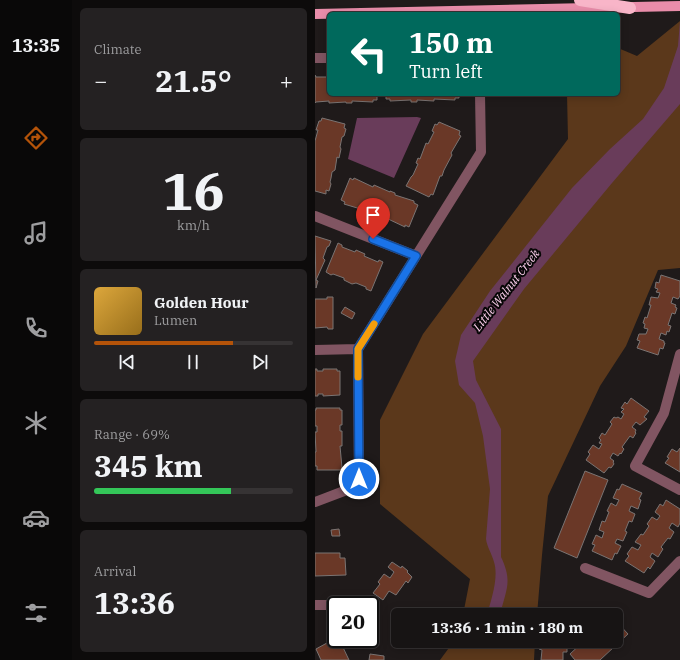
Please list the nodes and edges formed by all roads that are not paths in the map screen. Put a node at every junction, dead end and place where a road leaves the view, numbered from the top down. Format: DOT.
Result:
graph roads {
  1 [pos="580,0"];
  2 [pos="680,6"];
  3 [pos="630,8"];
  4 [pos="478,12"];
  5 [pos="315,14"];
  6 [pos="327,14"];
  7 [pos="315,58"];
  8 [pos="327,58"];
  9 [pos="480,96"];
  10 [pos="315,216"];
  11 [pos="416,256"];
  12 [pos="358,349"];
  13 [pos="315,350"];
  14 [pos="680,354"];
  15 [pos="680,490"];
  16 [pos="315,502"];
  17 [pos="680,562"];
  18 [pos="585,568"];
  19 [pos="315,605"];
  20 [pos="327,605"];
  1 -- 3 [label="highway"];
  2 -- 3 [label="main road"];
  3 -- 4 [label="main road"];
  5 -- 6 [label="main road"];
  7 -- 8 [label="street"];
  9 -- 11 [label="street"];
  10 -- 11 [label="street"];
  11 -- 12 [label="street"];
  12 -- 13 [label="street"];
  12 -- 16 [label="street"];
  14 -- 15 [label="street"];
  17 -- 18 [label="street"];
  19 -- 20 [label="street"];
}
